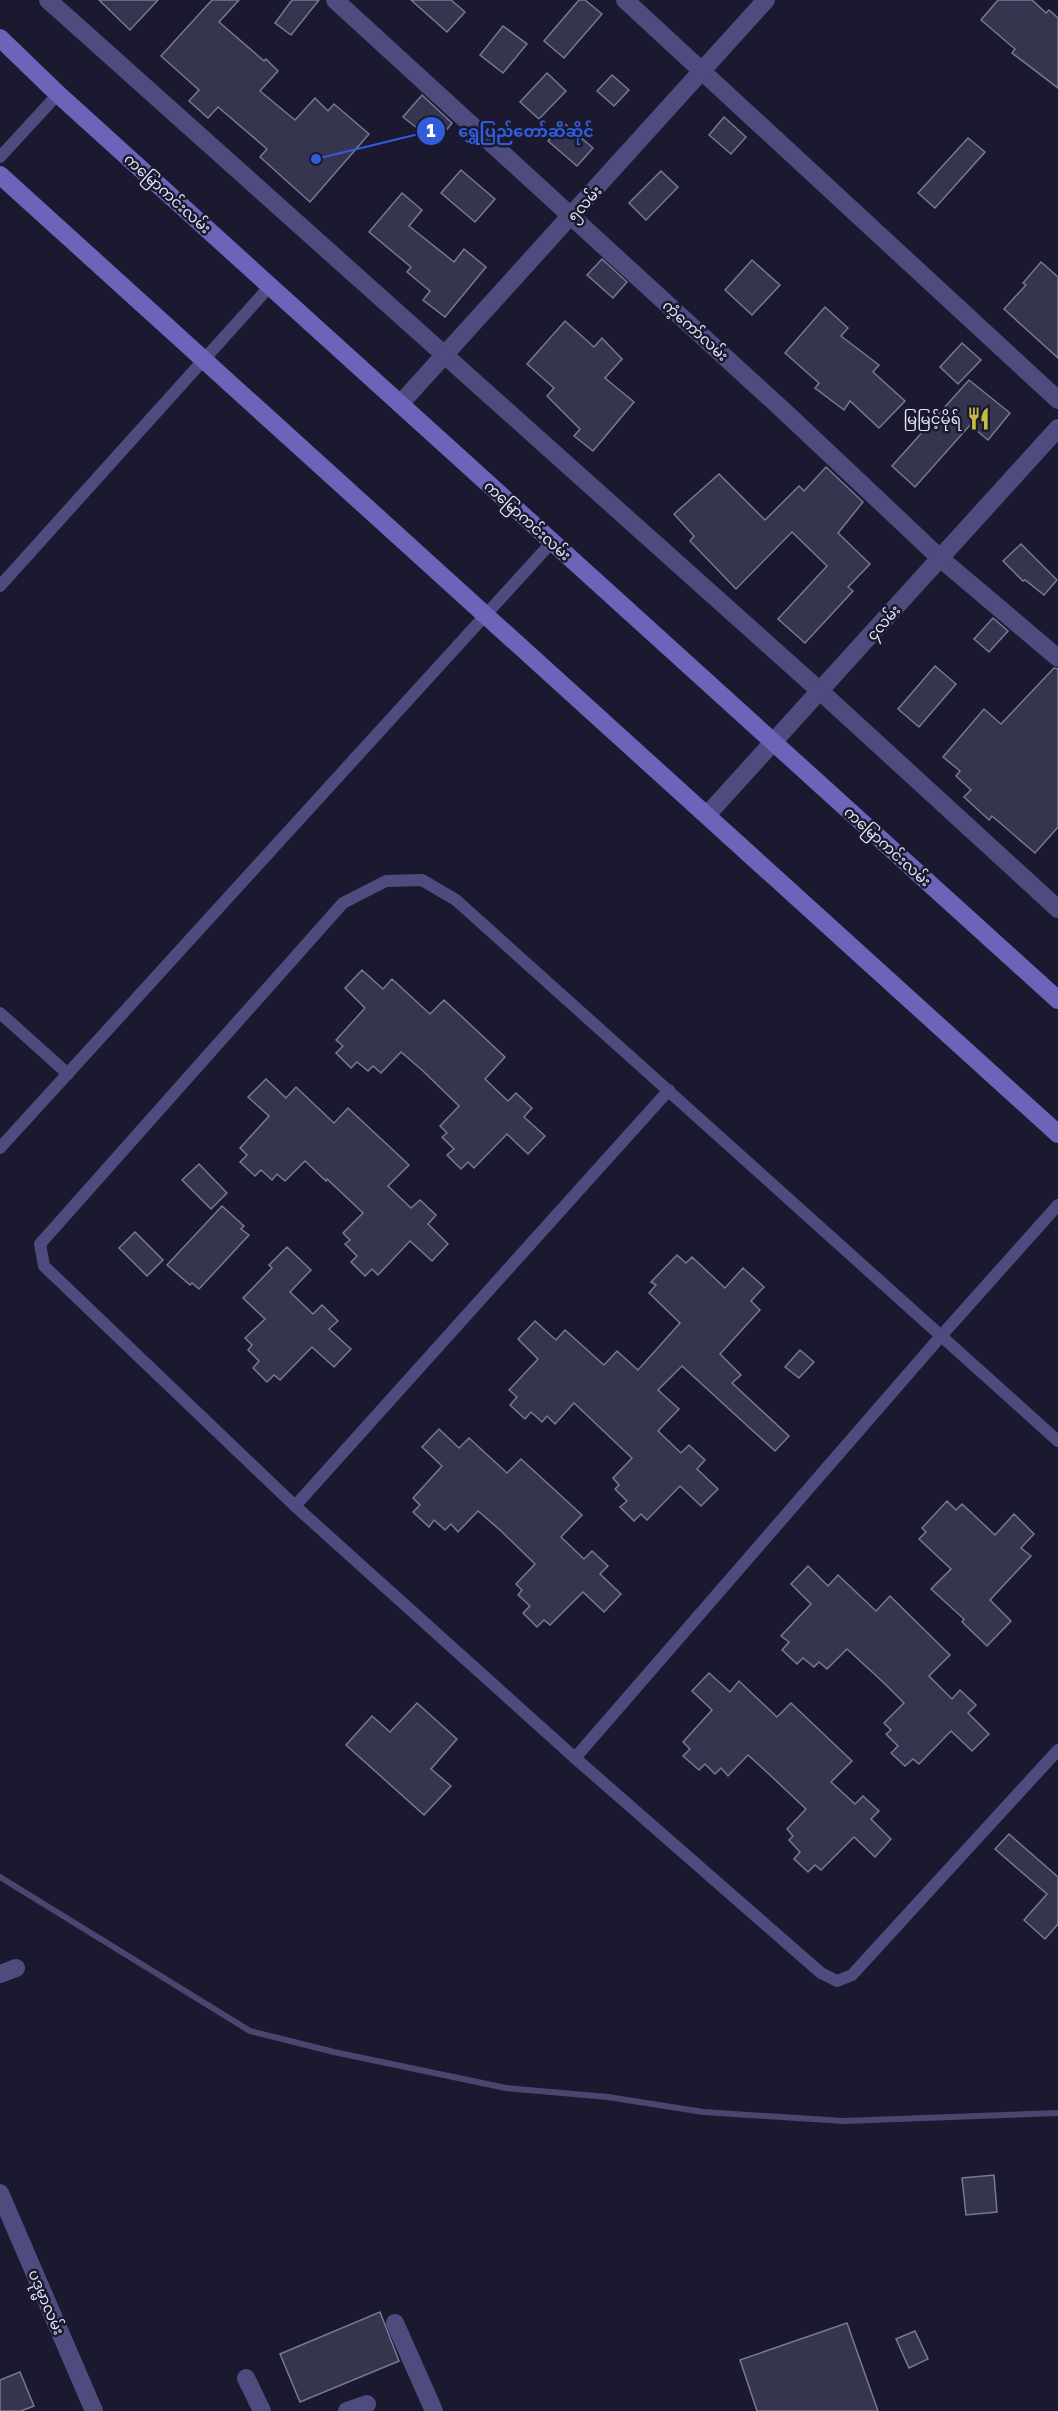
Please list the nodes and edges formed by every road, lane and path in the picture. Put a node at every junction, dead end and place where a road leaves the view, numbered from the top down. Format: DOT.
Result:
graph roads {
  1 [pos="48,0"];
  2 [pos="335,0"];
  3 [pos="625,0"];
  4 [pos="766,0"];
  5 [pos="0,38"];
  6 [pos="701,70"];
  7 [pos="58,94"];
  8 [pos="0,157"];
  9 [pos="0,175"];
  10 [pos="572,217"];
  11 [pos="271,285"];
  12 [pos="445,355"];
  13 [pos="205,359"];
  14 [pos="1058,400"];
  15 [pos="400,404"];
  16 [pos="1058,428"];
  17 [pos="552,542"];
  18 [pos="941,559"];
  19 [pos="0,586"];
  20 [pos="485,615"];
  21 [pos="1058,658"];
  22 [pos="820,691"];
  23 [pos="773,742"];
  24 [pos="706,815"];
  25 [pos="1058,909"];
  26 [pos="1058,1000"];
  27 [pos="0,1013"];
  28 [pos="68,1074"];
  29 [pos="669,1090"];
  30 [pos="1058,1134"];
  31 [pos="0,1148"];
  32 [pos="1058,1205"];
  33 [pos="941,1336"];
  34 [pos="1058,1441"];
  35 [pos="295,1506"];
  36 [pos="1058,1750"];
  37 [pos="575,1758"];
  38 [pos="0,2193"];
  39 [pos="395,2323"];
  40 [pos="246,2378"];
  41 [pos="367,2404"];
  42 [pos="94,2411"];
  43 [pos="262,2411"];
  44 [pos="347,2411"];
  45 [pos="434,2411"];
  1 -- 12 [label="street"];
  2 -- 10 [label="street, ကံ့ကော်လမ်း"];
  3 -- 6 [label="street"];
  4 -- 6 [label="street, ၅လမ်း"];
  5 -- 7 [label="main road, ကမြောကင်းလမ်း"];
  6 -- 10 [label="street, ၅လမ်း"];
  6 -- 14 [label="street"];
  7 -- 8 [label="lane"];
  7 -- 11 [label="main road, ကမြောကင်းလမ်း"];
  9 -- 13 [label="main road"];
  10 -- 12 [label="street, ၅လမ်း"];
  10 -- 18 [label="street, ကံ့ကော်လမ်း"];
  11 -- 13 [label="lane"];
  11 -- 15 [label="main road, ကမြောကင်းလမ်း"];
  12 -- 15 [label="street, ၅လမ်း"];
  12 -- 22 [label="street"];
  13 -- 19 [label="lane"];
  13 -- 20 [label="main road"];
  15 -- 17 [label="main road, ကမြောကင်းလမ်း"];
  16 -- 18 [label="street, ၄လမ်း"];
  17 -- 20 [label="lane"];
  17 -- 23 [label="main road, ကမြောကင်းလမ်း"];
  18 -- 21 [label="street, ကံ့ကော်လမ်း"];
  18 -- 22 [label="street, ၄လမ်း"];
  20 -- 24 [label="main road"];
  20 -- 28 [label="lane"];
  22 -- 23 [label="street, ၄လမ်း"];
  22 -- 25 [label="street"];
  23 -- 24 [label="street, ၄လမ်း"];
  23 -- 26 [label="main road, ကမြောကင်းလမ်း"];
  24 -- 30 [label="main road"];
  27 -- 28 [label="lane"];
  28 -- 31 [label="lane"];
  29 -- 33 [label="lane"];
  29 -- 35 [label="lane"];
  29 -- 35 [label="lane"];
  32 -- 33 [label="lane"];
  33 -- 34 [label="lane"];
  33 -- 37 [label="lane"];
  35 -- 37 [label="lane"];
  36 -- 37 [label="lane"];
  38 -- 42 [label="street, ပဒုမ္မာလမ်း"];
  39 -- 45 [label="street"];
  40 -- 43 [label="street"];
  41 -- 44 [label="street"];
}
